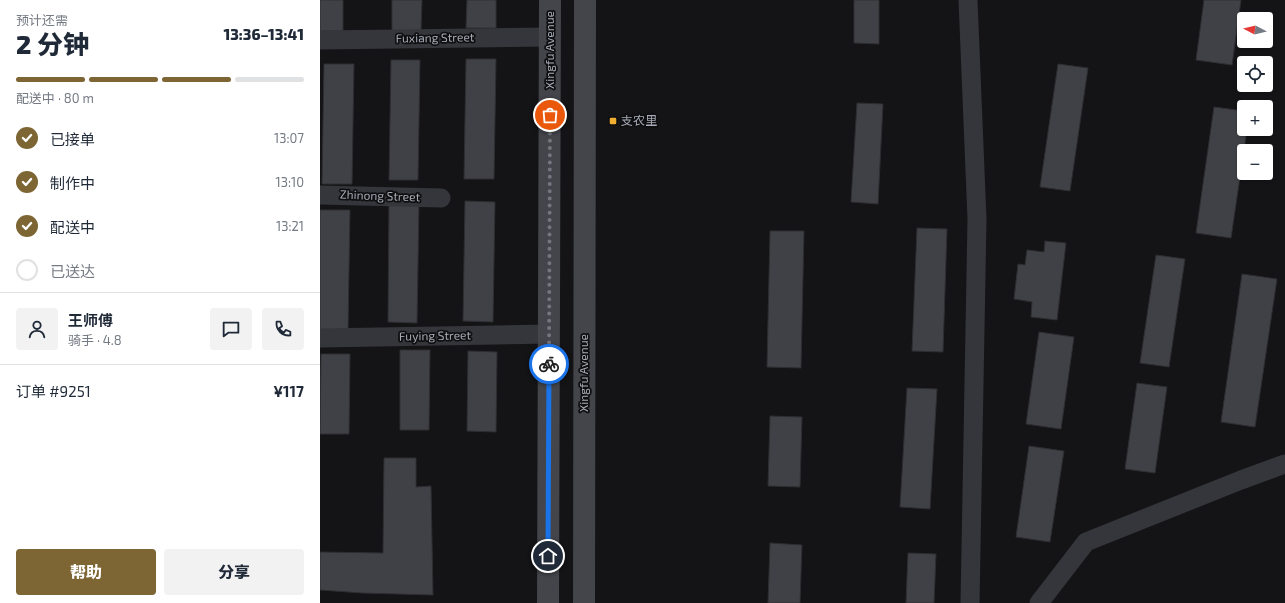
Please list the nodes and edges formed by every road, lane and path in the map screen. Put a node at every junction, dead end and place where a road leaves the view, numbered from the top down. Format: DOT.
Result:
graph roads {
  1 [pos="550,0"];
  2 [pos="585,0"];
  3 [pos="968,0"];
  4 [pos="550,37"];
  5 [pos="320,40"];
  6 [pos="320,195"];
  7 [pos="440,198"];
  8 [pos="549,334"];
  9 [pos="320,338"];
  10 [pos="1285,464"];
  11 [pos="548,603"];
  12 [pos="584,603"];
  13 [pos="970,603"];
  14 [pos="1039,603"];
  1 -- 4 [label="main road, Xingfu Avenue"];
  2 -- 12 [label="main road, Xingfu Avenue"];
  3 -- 13 [label="street"];
  4 -- 5 [label="street, Fuxiang Street"];
  4 -- 8 [label="main road, Xingfu Avenue"];
  6 -- 7 [label="street, Zhinong Street"];
  8 -- 9 [label="street, Fuying Street"];
  8 -- 11 [label="main road, Xingfu Avenue"];
  10 -- 14 [label="street"];
}
